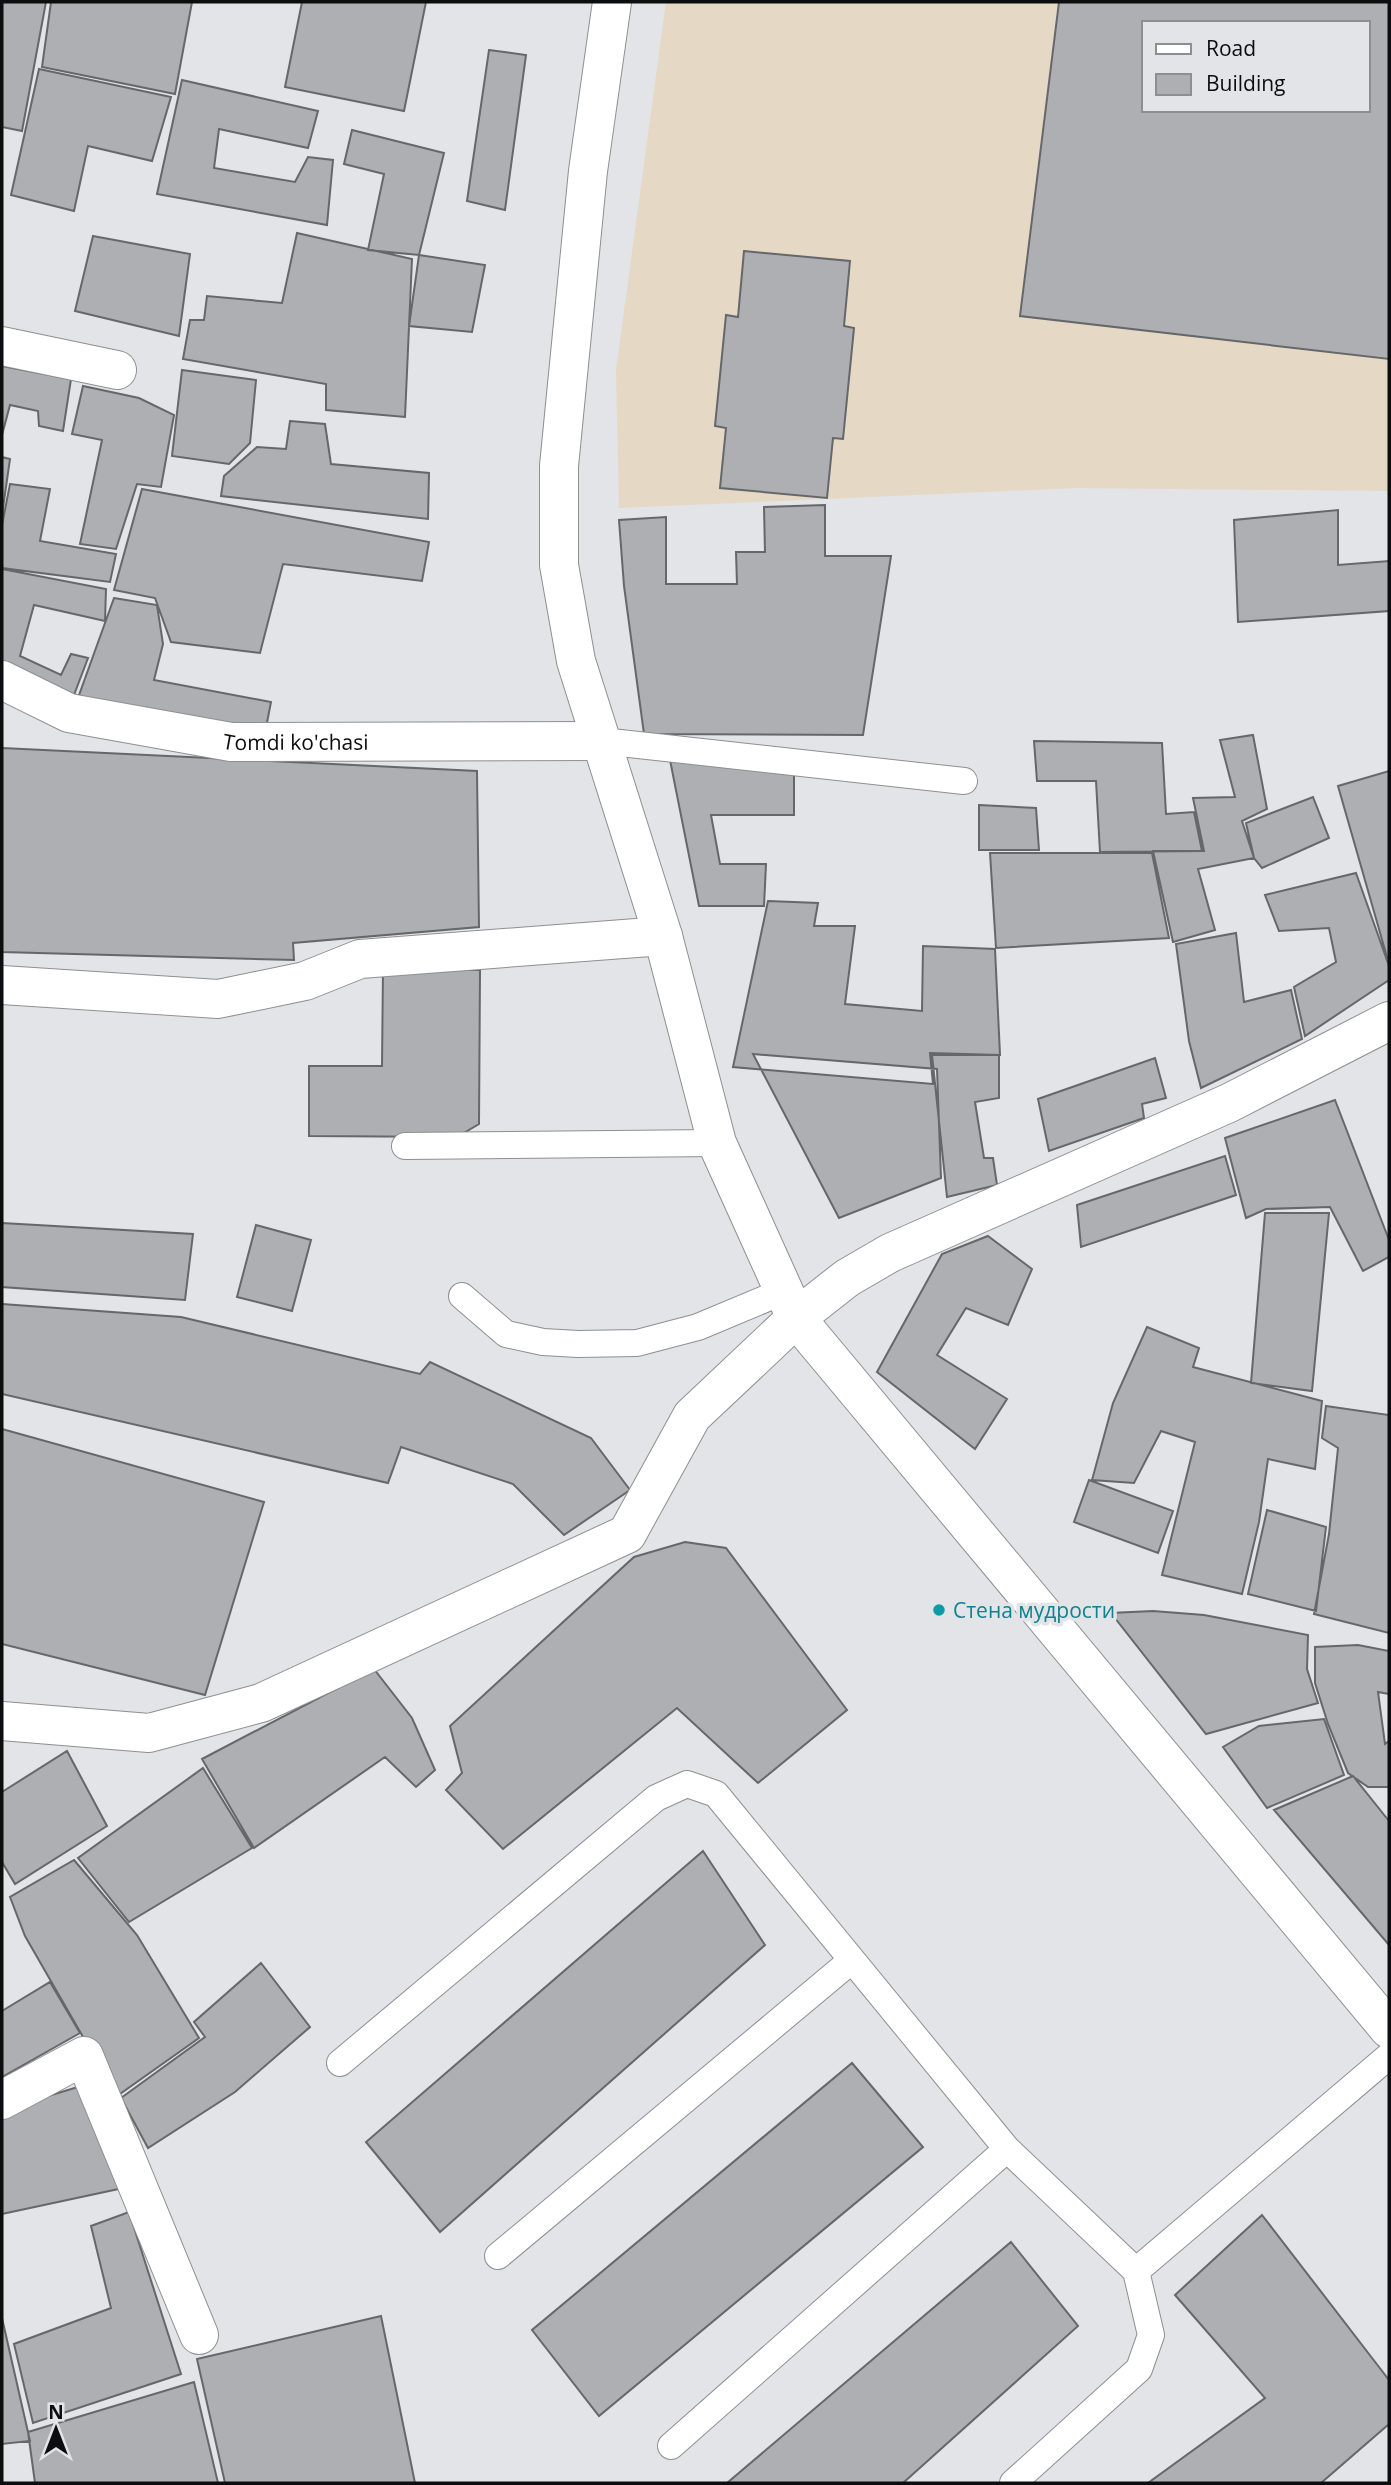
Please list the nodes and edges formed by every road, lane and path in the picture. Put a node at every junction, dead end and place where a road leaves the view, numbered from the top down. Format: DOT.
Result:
graph roads {
  1 [pos="612,2"];
  2 [pos="2,346"];
  3 [pos="117,370"];
  4 [pos="2,680"];
  5 [pos="601,741"];
  6 [pos="964,781"];
  7 [pos="663,936"];
  8 [pos="2,985"];
  9 [pos="1389,1021"];
  10 [pos="717,1143"];
  11 [pos="405,1146"];
  12 [pos="462,1296"];
  13 [pos="790,1305"];
  14 [pos="2,1721"];
  15 [pos="852,1960"];
  16 [pos="1389,2029"];
  17 [pos="1389,2056"];
  18 [pos="340,2063"];
  19 [pos="2,2100"];
  20 [pos="1007,2149"];
  21 [pos="498,2256"];
  22 [pos="1136,2271"];
  23 [pos="200,2335"];
  24 [pos="671,2446"];
  25 [pos="1013,2483"];
  1 -- 5 [label="street"];
  2 -- 3 [label="street"];
  4 -- 5 [label="street, Tomdi ko'chasi"];
  5 -- 6 [label="lane"];
  5 -- 7 [label="street"];
  7 -- 8 [label="street"];
  7 -- 10 [label="street"];
  9 -- 13 [label="street"];
  10 -- 11 [label="lane"];
  10 -- 13 [label="street"];
  12 -- 13 [label="lane"];
  13 -- 14 [label="street"];
  13 -- 16 [label="street"];
  15 -- 18 [label="lane"];
  15 -- 20 [label="lane"];
  15 -- 21 [label="lane"];
  17 -- 22 [label="lane"];
  19 -- 23 [label="street"];
  20 -- 22 [label="lane"];
  20 -- 24 [label="lane"];
  22 -- 25 [label="lane"];
}
